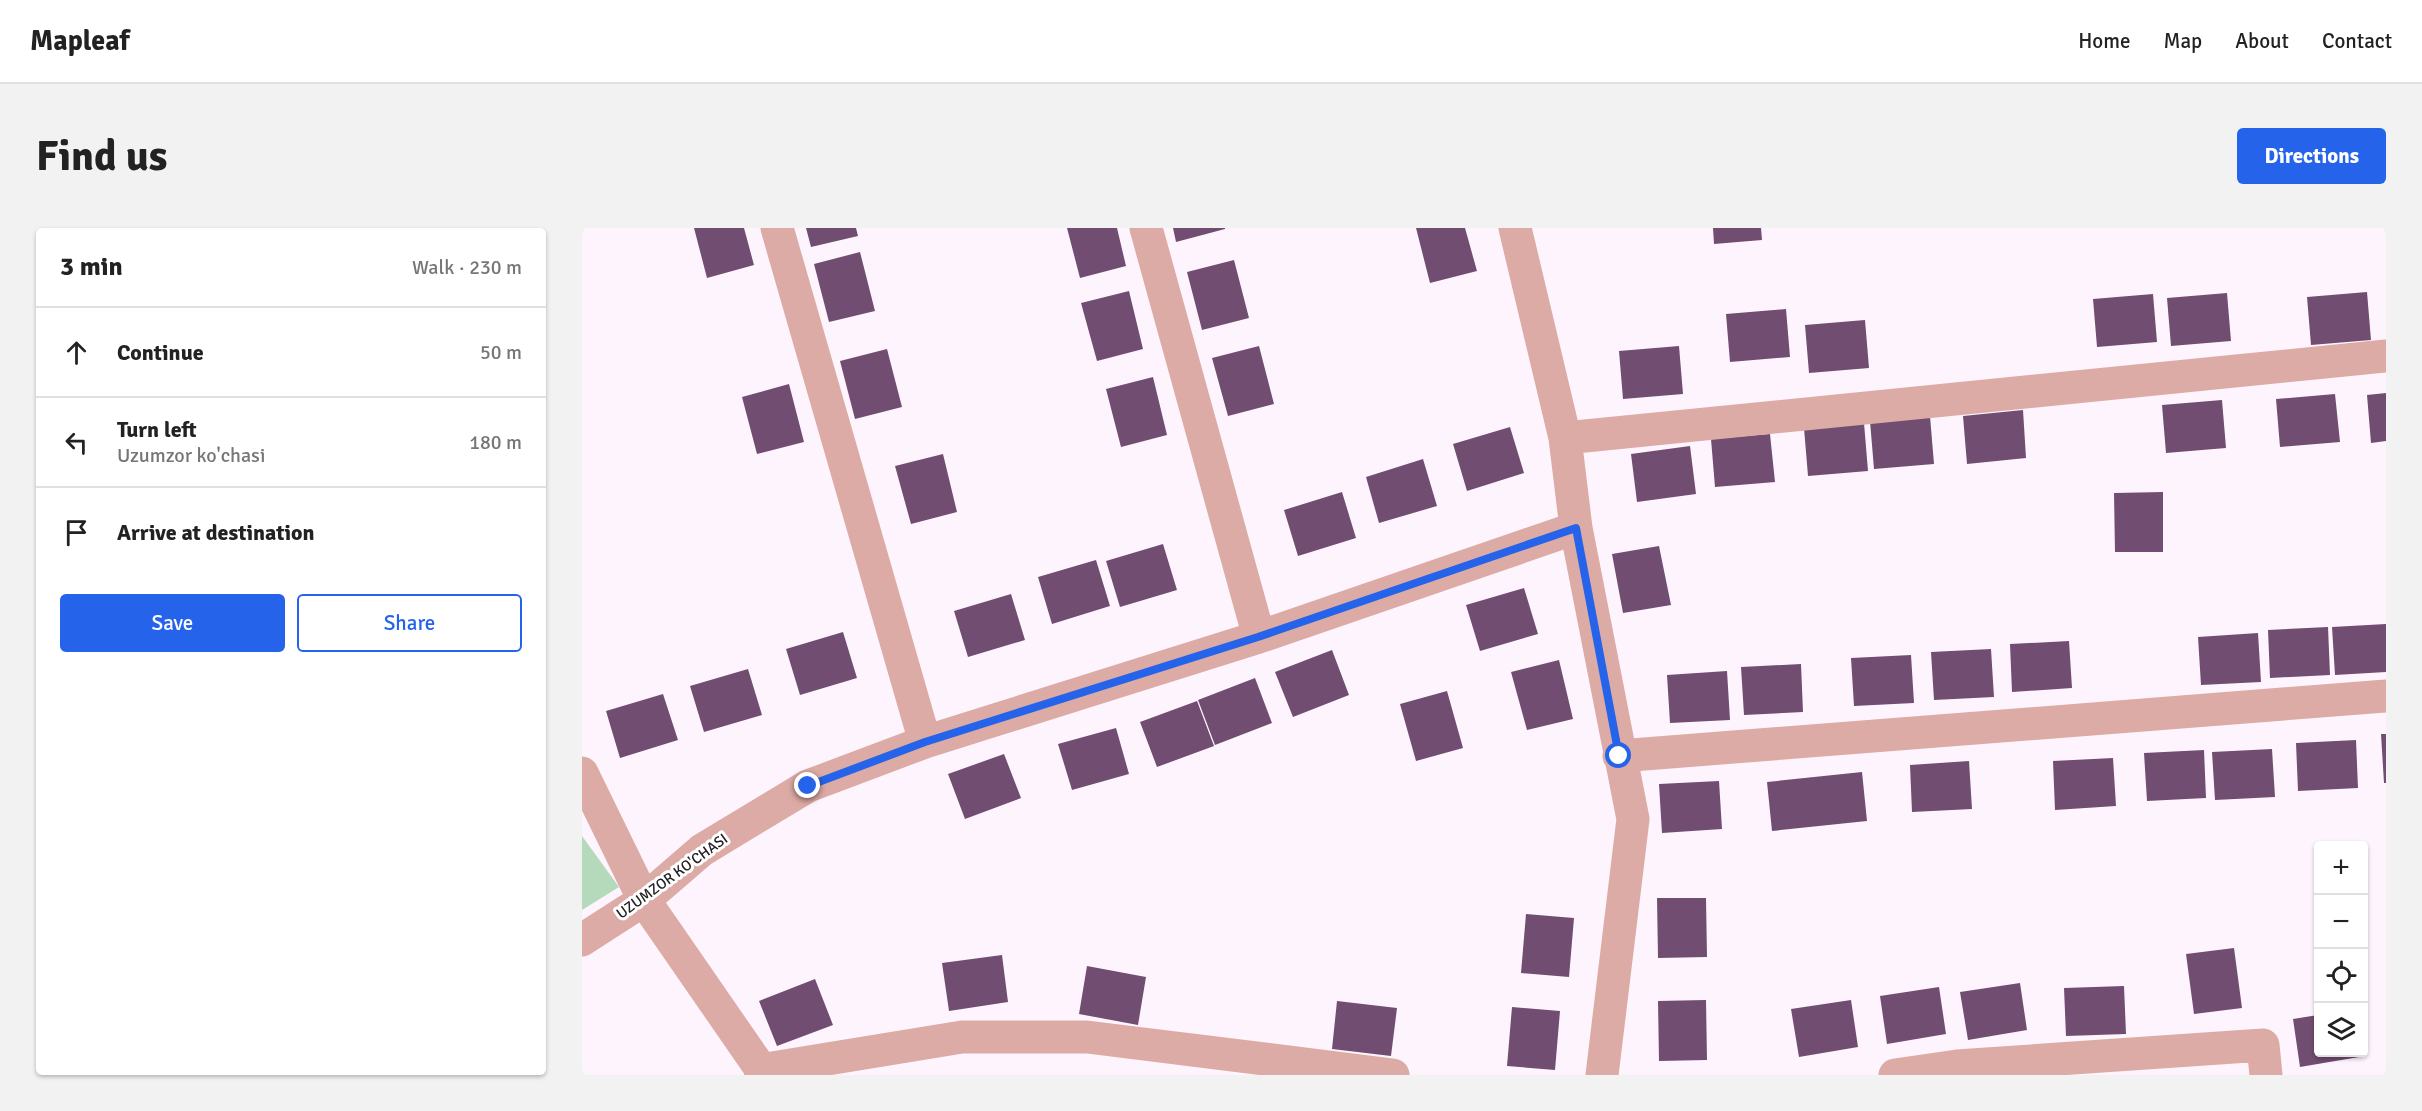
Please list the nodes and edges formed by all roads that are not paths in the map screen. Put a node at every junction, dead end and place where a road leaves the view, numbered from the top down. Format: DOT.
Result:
graph roads {
  1 [pos="777,228"];
  2 [pos="1146,228"];
  3 [pos="1515,228"];
  4 [pos="2386,356"];
  5 [pos="1565,438"];
  6 [pos="1576,528"];
  7 [pos="1258,637"];
  8 [pos="2386,696"];
  9 [pos="925,742"];
  10 [pos="1619,756"];
  11 [pos="582,773"];
  12 [pos="644,900"];
  13 [pos="582,940"];
  14 [pos="763,1073"];
  15 [pos="1392,1075"];
  16 [pos="1602,1075"];
  17 [pos="1895,1075"];
  18 [pos="2266,1075"];
  1 -- 9 [label="street"];
  2 -- 7 [label="street"];
  3 -- 5 [label="street"];
  4 -- 5 [label="street"];
  5 -- 6 [label="street"];
  6 -- 7 [label="street, UZUMZOR KO'CHASI"];
  6 -- 10 [label="street"];
  7 -- 9 [label="street, UZUMZOR KO'CHASI"];
  8 -- 10 [label="street"];
  9 -- 12 [label="street, UZUMZOR KO'CHASI"];
  10 -- 16 [label="street"];
  11 -- 12 [label="street"];
  12 -- 13 [label="street, UZUMZOR KO'CHASI"];
  12 -- 14 [label="street"];
  14 -- 15 [label="street"];
  17 -- 18 [label="street"];
}
